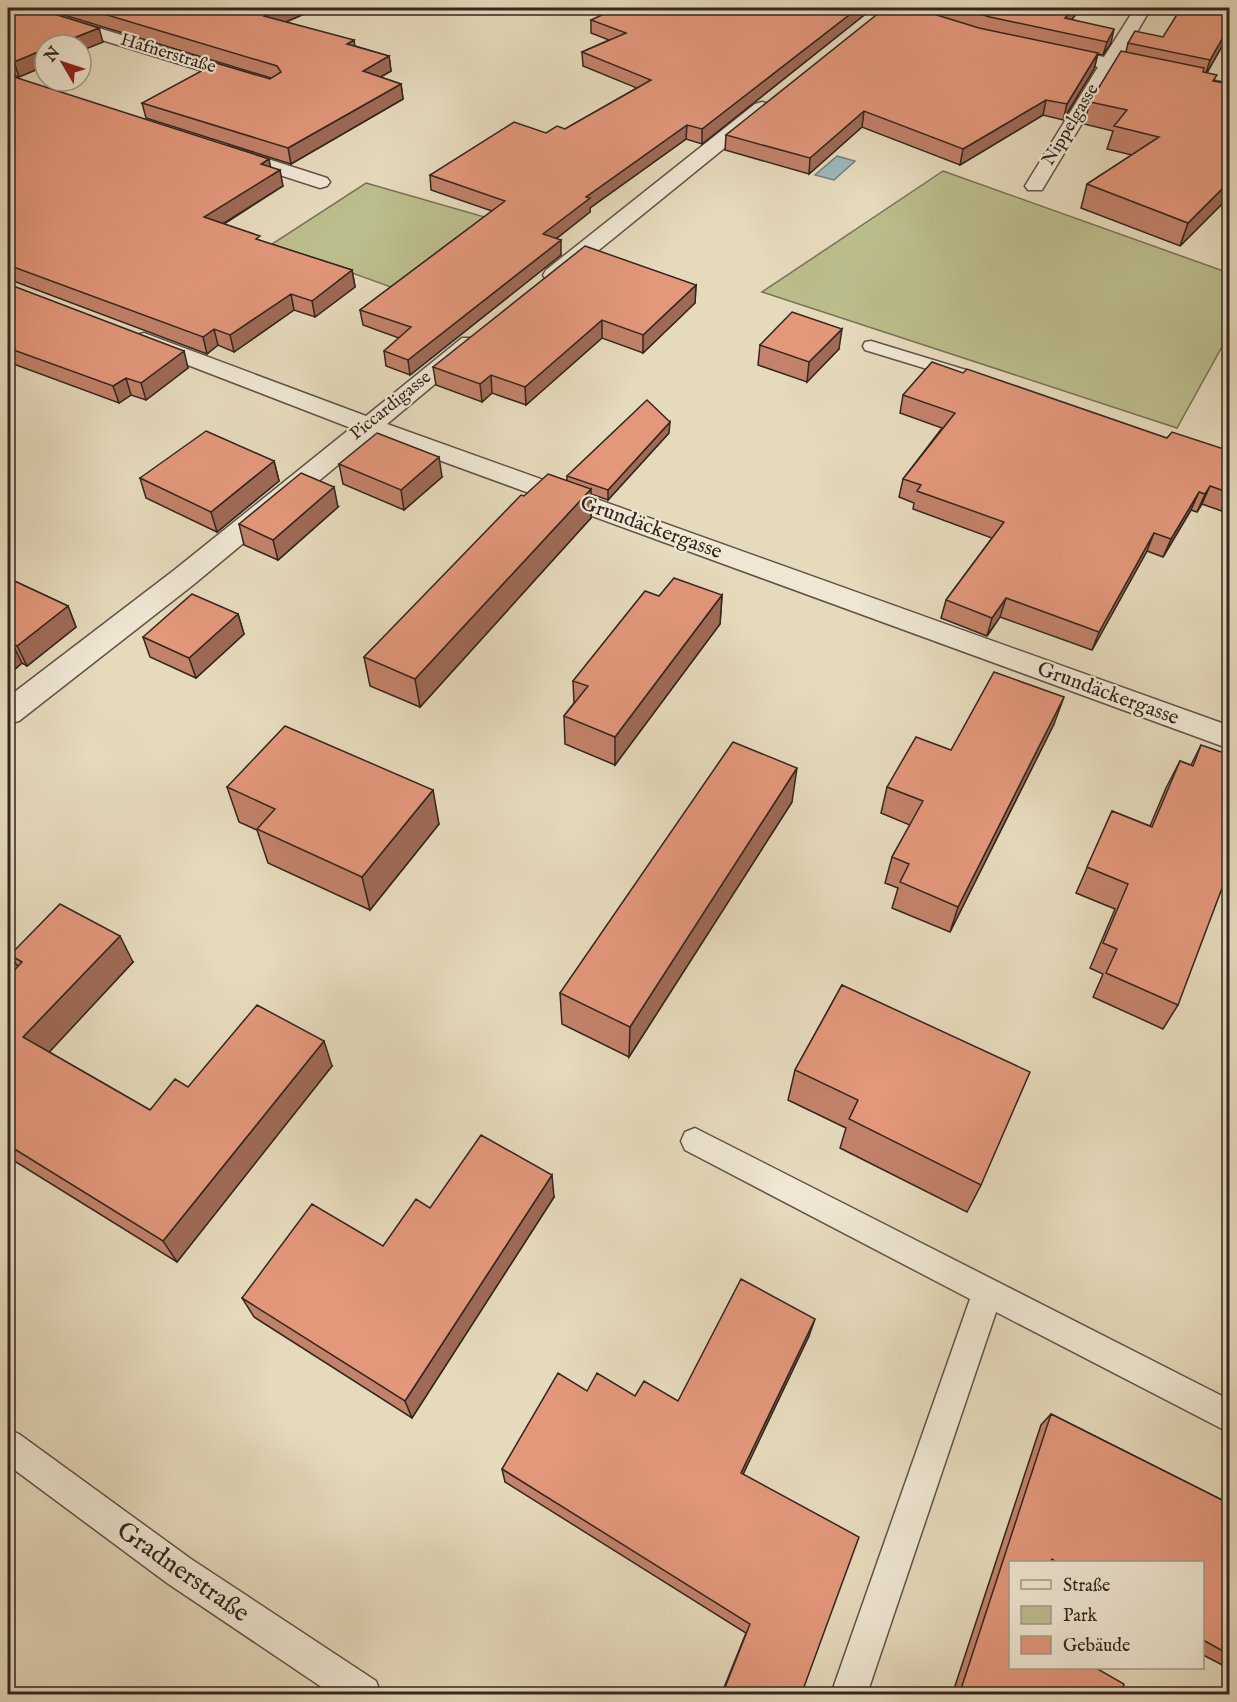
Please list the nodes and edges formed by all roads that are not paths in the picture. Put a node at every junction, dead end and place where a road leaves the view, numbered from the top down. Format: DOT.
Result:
graph roads {
  1 [pos="1143,8"];
  2 [pos="40,15"];
  3 [pos="1040,49"];
  4 [pos="1108,64"];
  5 [pos="273,87"];
  6 [pos="1230,90"];
  7 [pos="775,97"];
  8 [pos="208,146"];
  9 [pos="320,182"];
  10 [pos="1035,186"];
  11 [pos="534,291"];
  12 [pos="488,328"];
  13 [pos="117,329"];
  14 [pos="871,346"];
  15 [pos="972,378"];
  16 [pos="368,425"];
  17 [pos="8,713"];
  18 [pos="1230,738"];
  19 [pos="695,1142"];
  20 [pos="988,1292"];
  21 [pos="1230,1417"];
  22 [pos="8,1445"];
  23 [pos="363,1695"];
  24 [pos="849,1695"];
  1 -- 4 [label="street, Nippelgasse"];
  2 -- 5 [label="street, Hafnerstraße"];
  3 -- 4 [label="street, Nippelgasse"];
  4 -- 6 [label="street, Nippelgasse"];
  4 -- 10 [label="street, Nippelgasse"];
  7 -- 11 [label="street"];
  8 -- 9 [label="street"];
  12 -- 16 [label="street, Piccardigasse"];
  13 -- 16 [label="street, Grundäckergasse"];
  14 -- 15 [label="lane"];
  16 -- 17 [label="street, Piccardigasse"];
  16 -- 18 [label="street, Grundäckergasse"];
  19 -- 20 [label="lane"];
  20 -- 21 [label="lane"];
  20 -- 24 [label="lane"];
  22 -- 23 [label="lane, Gradnerstraße"];
}
